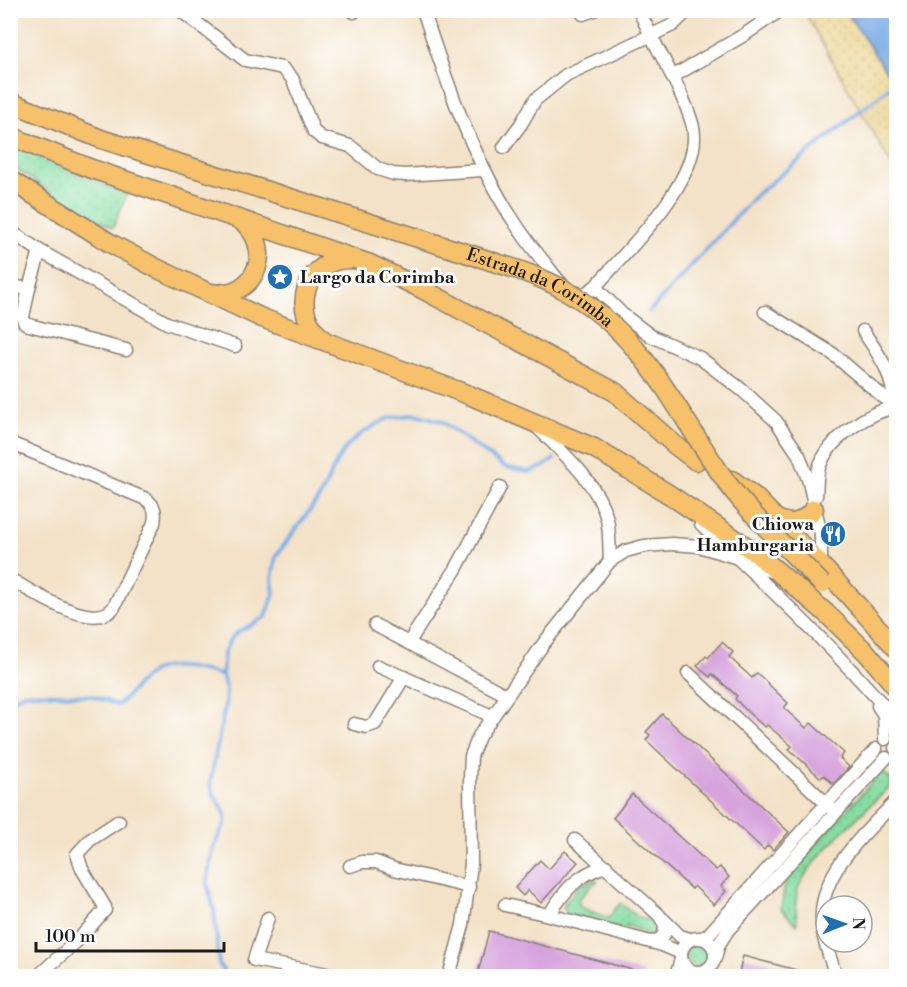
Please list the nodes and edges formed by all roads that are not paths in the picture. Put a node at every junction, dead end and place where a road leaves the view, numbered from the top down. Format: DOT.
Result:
graph roads {
  1 [pos="180,10"];
  2 [pos="423,10"];
  3 [pos="639,10"];
  4 [pos="688,10"];
  5 [pos="781,10"];
  6 [pos="650,37"];
  7 [pos="672,77"];
  8 [pos="10,102"];
  9 [pos="10,136"];
  10 [pos="504,147"];
  11 [pos="483,170"];
  12 [pos="10,180"];
  13 [pos="232,216"];
  14 [pos="10,231"];
  15 [pos="40,251"];
  16 [pos="363,261"];
  17 [pos="10,287"];
  18 [pos="595,287"];
  19 [pos="29,288"];
  20 [pos="204,291"];
  21 [pos="765,312"];
  22 [pos="863,331"];
  23 [pos="332,345"];
  24 [pos="235,346"];
  25 [pos="126,350"];
  26 [pos="896,407"];
  27 [pos="532,422"];
  28 [pos="10,443"];
  29 [pos="696,461"];
  30 [pos="732,480"];
  31 [pos="500,487"];
  32 [pos="670,495"];
  33 [pos="814,509"];
  34 [pos="773,516"];
  35 [pos="738,558"];
  36 [pos="610,561"];
  37 [pos="821,565"];
  38 [pos="787,578"];
  39 [pos="10,579"];
  40 [pos="375,625"];
  41 [pos="409,642"];
  42 [pos="897,648"];
  43 [pos="897,663"];
  44 [pos="378,666"];
  45 [pos="688,673"];
  46 [pos="404,677"];
  47 [pos="866,684"];
  48 [pos="897,687"];
  49 [pos="506,695"];
  50 [pos="492,716"];
  51 [pos="897,720"];
  52 [pos="354,724"];
  53 [pos="893,751"];
  54 [pos="897,801"];
  55 [pos="831,809"];
  56 [pos="119,821"];
  57 [pos="575,840"];
  58 [pos="350,866"];
  59 [pos="606,866"];
  60 [pos="469,887"];
  61 [pos="506,905"];
  62 [pos="549,915"];
  63 [pos="659,915"];
  64 [pos="268,918"];
  65 [pos="695,938"];
  66 [pos="648,942"];
  67 [pos="681,956"];
  68 [pos="714,961"];
  69 [pos="38,976"];
  70 [pos="338,976"];
  71 [pos="449,976"];
  72 [pos="676,976"];
  73 [pos="709,976"];
  74 [pos="836,976"];
  1 -- 11 [label="street"];
  2 -- 11 [label="street"];
  3 -- 6 [label="street"];
  4 -- 6 [label="street"];
  5 -- 7 [label="street"];
  6 -- 7 [label="street"];
  6 -- 10 [label="street"];
  7 -- 18 [label="street"];
  8 -- 43 [label="main road, Estrada da Corimba, bridge"];
  9 -- 13 [label="main road"];
  11 -- 18 [label="street"];
  12 -- 20 [label="main road"];
  13 -- 16 [label="main road"];
  13 -- 20 [label="main road"];
  14 -- 15 [label="street"];
  15 -- 19 [label="street"];
  15 -- 24 [label="street"];
  16 -- 23 [label="main road"];
  16 -- 29 [label="main road"];
  17 -- 19 [label="street"];
  18 -- 33 [label="street"];
  19 -- 25 [label="street"];
  20 -- 23 [label="main road"];
  21 -- 26 [label="street"];
  22 -- 26 [label="street"];
  23 -- 27 [label="main road"];
  26 -- 33 [label="street"];
  27 -- 32 [label="main road"];
  27 -- 36 [label="street"];
  28 -- 39 [label="street"];
  30 -- 34 [label="main road"];
  31 -- 41 [label="street"];
  32 -- 35 [label="street"];
  32 -- 38 [label="main road"];
  33 -- 34 [label="main road"];
  33 -- 37 [label="street"];
  34 -- 37 [label="main road"];
  35 -- 36 [label="street"];
  35 -- 38 [label="street"];
  35 -- 47 [label="street"];
  36 -- 49 [label="street"];
  37 -- 42 [label="main road"];
  38 -- 48 [label="main road"];
  40 -- 41 [label="street"];
  41 -- 49 [label="street"];
  44 -- 46 [label="street"];
  45 -- 55 [label="street"];
  46 -- 50 [label="street"];
  46 -- 52 [label="street"];
  47 -- 51 [label="street"];
  47 -- 55 [label="street"];
  49 -- 50 [label="street"];
  50 -- 60 [label="street"];
  53 -- 55 [label="street"];
  54 -- 74 [label="street"];
  55 -- 65 [label="street"];
  55 -- 68 [label="street"];
  56 -- 69 [label="street"];
  57 -- 59 [label="street"];
  58 -- 60 [label="street"];
  59 -- 62 [label="street"];
  59 -- 63 [label="street"];
  60 -- 71 [label="street"];
  61 -- 62 [label="street"];
  62 -- 66 [label="street"];
  63 -- 65 [label="street"];
  63 -- 66 [label="street"];
  64 -- 70 [label="street"];
  65 -- 67 [label="street"];
  65 -- 68 [label="street"];
  66 -- 67 [label="street"];
  67 -- 68 [label="street"];
  67 -- 72 [label="street"];
  68 -- 73 [label="street"];
}
